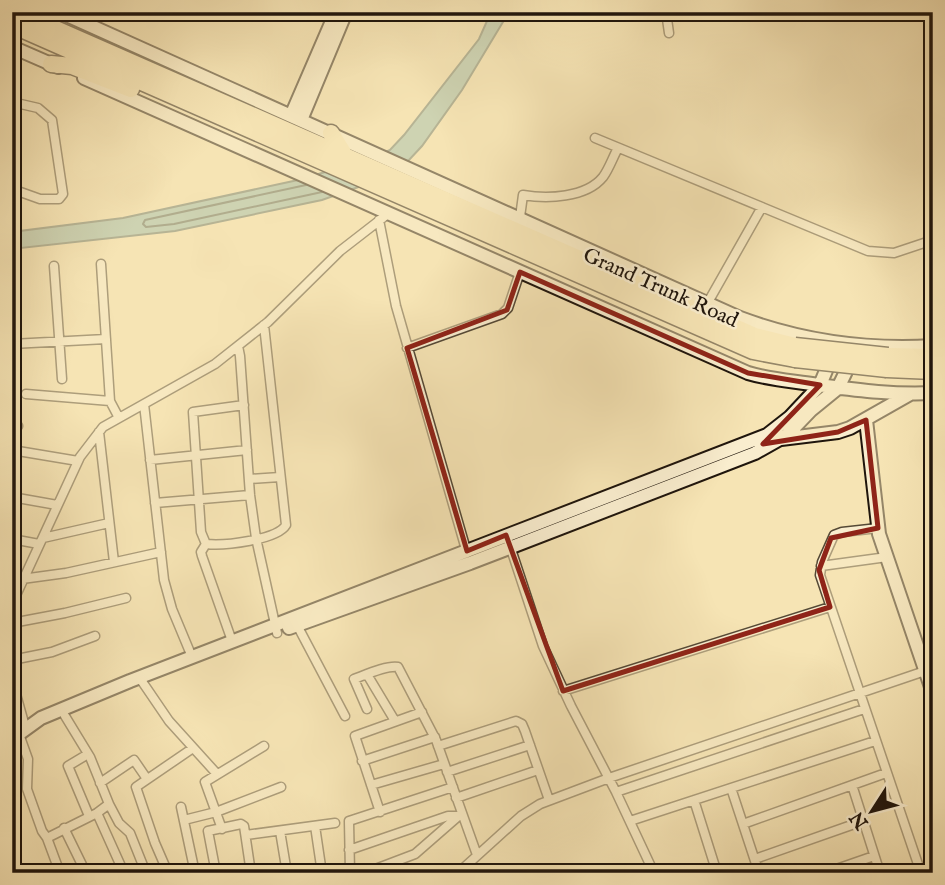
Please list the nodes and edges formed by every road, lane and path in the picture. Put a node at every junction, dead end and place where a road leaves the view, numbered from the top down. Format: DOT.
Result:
graph roads {
  1 [pos="18,12"];
  2 [pos="60,12"];
  3 [pos="336,12"];
  4 [pos="346,12"];
  5 [pos="667,13"];
  6 [pos="12,26"];
  7 [pos="669,33"];
  8 [pos="12,47"];
  9 [pos="86,50"];
  10 [pos="51,64"];
  11 [pos="167,94"];
  12 [pos="12,102"];
  13 [pos="296,118"];
  14 [pos="331,133"];
  15 [pos="595,138"];
  16 [pos="618,148"];
  17 [pos="345,156"];
  18 [pos="12,189"];
  19 [pos="762,207"];
  20 [pos="384,217"];
  21 [pos="520,217"];
  22 [pos="933,240"];
  23 [pos="101,264"];
  24 [pos="54,267"];
  25 [pos="520,272"];
  26 [pos="707,304"];
  27 [pos="264,325"];
  28 [pos="12,326"];
  29 [pos="106,339"];
  30 [pos="59,341"];
  31 [pos="837,343"];
  32 [pos="13,344"];
  33 [pos="238,346"];
  34 [pos="859,346"];
  35 [pos="933,346"];
  36 [pos="407,348"];
  37 [pos="933,357"];
  38 [pos="16,370"];
  39 [pos="933,371"];
  40 [pos="62,379"];
  41 [pos="820,385"];
  42 [pos="838,388"];
  43 [pos="933,393"];
  44 [pos="26,394"];
  45 [pos="910,394"];
  46 [pos="110,401"];
  47 [pos="144,404"];
  48 [pos="244,405"];
  49 [pos="119,418"];
  50 [pos="866,420"];
  51 [pos="99,432"];
  52 [pos="776,436"];
  53 [pos="12,450"];
  54 [pos="247,450"];
  55 [pos="195,456"];
  56 [pos="150,460"];
  57 [pos="78,461"];
  58 [pos="280,477"];
  59 [pos="249,479"];
  60 [pos="250,495"];
  61 [pos="12,497"];
  62 [pos="200,499"];
  63 [pos="155,503"];
  64 [pos="57,505"];
  65 [pos="109,523"];
  66 [pos="878,528"];
  67 [pos="256,538"];
  68 [pos="12,539"];
  69 [pos="41,541"];
  70 [pos="508,541"];
  71 [pos="206,544"];
  72 [pos="161,552"];
  73 [pos="468,557"];
  74 [pos="887,557"];
  75 [pos="114,562"];
  76 [pos="821,566"];
  77 [pos="18,583"];
  78 [pos="126,598"];
  79 [pos="12,604"];
  80 [pos="830,607"];
  81 [pos="12,623"];
  82 [pos="296,625"];
  83 [pos="276,629"];
  84 [pos="95,636"];
  85 [pos="232,641"];
  86 [pos="192,657"];
  87 [pos="12,660"];
  88 [pos="925,670"];
  89 [pos="368,676"];
  90 [pos="12,680"];
  91 [pos="141,681"];
  92 [pos="563,691"];
  93 [pos="860,693"];
  94 [pos="933,693"];
  95 [pos="367,709"];
  96 [pos="864,709"];
  97 [pos="422,712"];
  98 [pos="65,716"];
  99 [pos="345,716"];
  100 [pos="395,721"];
  101 [pos="21,733"];
  102 [pos="875,741"];
  103 [pos="436,742"];
  104 [pos="530,745"];
  105 [pos="264,746"];
  106 [pos="193,748"];
  107 [pos="88,754"];
  108 [pos="362,761"];
  109 [pos="446,768"];
  110 [pos="538,770"];
  111 [pos="217,774"];
  112 [pos="886,774"];
  113 [pos="609,778"];
  114 [pos="147,779"];
  115 [pos="100,782"];
  116 [pos="370,785"];
  117 [pos="852,785"];
  118 [pos="281,787"];
  119 [pos="453,787"];
  120 [pos="731,788"];
  121 [pos="616,792"];
  122 [pos="456,798"];
  123 [pos="549,800"];
  124 [pos="694,800"];
  125 [pos="109,804"];
  126 [pos="181,807"];
  127 [pos="216,812"];
  128 [pos="380,812"];
  129 [pos="93,814"];
  130 [pos="460,814"];
  131 [pos="184,820"];
  132 [pos="630,821"];
  133 [pos="863,821"];
  134 [pos="335,823"];
  135 [pos="743,824"];
  136 [pos="314,826"];
  137 [pos="64,828"];
  138 [pos="222,829"];
  139 [pos="281,831"];
  140 [pos="246,835"];
  141 [pos="47,838"];
  142 [pos="349,850"];
  143 [pos="477,855"];
  144 [pos="874,856"];
  145 [pos="754,859"];
  146 [pos="60,873"];
  147 [pos="86,873"];
  148 [pos="124,873"];
  149 [pos="146,873"];
  150 [pos="168,873"];
  151 [pos="195,873"];
  152 [pos="216,873"];
  153 [pos="251,873"];
  154 [pos="286,873"];
  155 [pos="322,873"];
  156 [pos="350,873"];
  157 [pos="365,873"];
  158 [pos="458,873"];
  159 [pos="654,873"];
  160 [pos="717,873"];
  161 [pos="759,873"];
  162 [pos="825,873"];
  163 [pos="880,873"];
  164 [pos="922,873"];
  1 -- 9 [label="highway"];
  2 -- 13 [label="street"];
  3 -- 13 [label="street"];
  4 -- 13 [label="street"];
  5 -- 7 [label="street"];
  6 -- 9 [label="highway"];
  8 -- 10 [label="street"];
  9 -- 11 [label="highway"];
  9 -- 17 [label="highway, Grand Trunk Road"];
  10 -- 11 [label="highway"];
  10 -- 20 [label="street"];
  11 -- 39 [label="highway, Grand Trunk Road, bridge"];
  12 -- 18 [label="street"];
  13 -- 14 [label="street"];
  14 -- 17 [label="highway"];
  14 -- 21 [label="street"];
  15 -- 16 [label="street"];
  16 -- 19 [label="street"];
  16 -- 21 [label="street"];
  17 -- 37 [label="highway, Grand Trunk Road, bridge"];
  19 -- 22 [label="street"];
  19 -- 26 [label="street"];
  20 -- 25 [label="street"];
  20 -- 27 [label="street"];
  20 -- 36 [label="street"];
  21 -- 26 [label="street"];
  23 -- 29 [label="street"];
  24 -- 30 [label="street"];
  25 -- 36 [label="street"];
  25 -- 41 [label="street"];
  26 -- 31 [label="street"];
  27 -- 33 [label="street"];
  27 -- 58 [label="street"];
  28 -- 32 [label="street"];
  29 -- 30 [label="street"];
  29 -- 46 [label="street"];
  30 -- 32 [label="street"];
  30 -- 40 [label="street"];
  31 -- 34 [label="street"];
  31 -- 41 [label="street"];
  32 -- 38 [label="street"];
  33 -- 47 [label="street"];
  33 -- 48 [label="street"];
  34 -- 35 [label="street"];
  34 -- 42 [label="street"];
  36 -- 73 [label="street"];
  41 -- 42 [label="street"];
  41 -- 52 [label="street"];
  42 -- 45 [label="street"];
  42 -- 52 [label="street"];
  43 -- 45 [label="street"];
  44 -- 46 [label="street"];
  45 -- 50 [label="street"];
  46 -- 49 [label="street"];
  47 -- 49 [label="street"];
  47 -- 56 [label="street"];
  48 -- 54 [label="street"];
  48 -- 55 [label="street"];
  49 -- 51 [label="street"];
  50 -- 52 [label="street"];
  50 -- 66 [label="street"];
  51 -- 57 [label="street"];
  51 -- 65 [label="street"];
  52 -- 70 [label="street"];
  53 -- 57 [label="street"];
  54 -- 55 [label="street"];
  54 -- 59 [label="street"];
  55 -- 56 [label="street"];
  55 -- 62 [label="street"];
  56 -- 63 [label="street"];
  57 -- 64 [label="street"];
  58 -- 59 [label="street"];
  58 -- 67 [label="street"];
  59 -- 60 [label="street"];
  60 -- 62 [label="street"];
  60 -- 67 [label="street"];
  61 -- 64 [label="street"];
  62 -- 63 [label="street"];
  62 -- 71 [label="street"];
  63 -- 72 [label="street"];
  64 -- 69 [label="street"];
  65 -- 69 [label="street"];
  65 -- 75 [label="street"];
  66 -- 74 [label="street"];
  66 -- 76 [label="street"];
  67 -- 71 [label="street"];
  67 -- 83 [label="street"];
  68 -- 69 [label="street"];
  69 -- 77 [label="street"];
  70 -- 73 [label="street"];
  70 -- 92 [label="street"];
  71 -- 85 [label="street"];
  72 -- 75 [label="street"];
  72 -- 86 [label="street"];
  73 -- 82 [label="street"];
  73 -- 83 [label="street"];
  74 -- 76 [label="street"];
  74 -- 88 [label="street"];
  75 -- 77 [label="street"];
  76 -- 80 [label="street"];
  77 -- 79 [label="street"];
  78 -- 81 [label="street"];
  80 -- 92 [label="street"];
  80 -- 93 [label="street"];
  82 -- 83 [label="street"];
  82 -- 99 [label="street"];
  83 -- 85 [label="street"];
  83 -- 91 [label="street"];
  84 -- 87 [label="street"];
  85 -- 86 [label="street"];
  86 -- 91 [label="street"];
  88 -- 93 [label="street"];
  88 -- 94 [label="street"];
  89 -- 95 [label="street"];
  89 -- 97 [label="street"];
  89 -- 100 [label="street"];
  90 -- 101 [label="street"];
  91 -- 98 [label="street"];
  91 -- 101 [label="street"];
  91 -- 106 [label="street"];
  92 -- 113 [label="street"];
  93 -- 96 [label="street"];
  93 -- 113 [label="street"];
  96 -- 102 [label="street"];
  96 -- 121 [label="street"];
  97 -- 100 [label="street"];
  97 -- 103 [label="street"];
  98 -- 101 [label="street"];
  98 -- 107 [label="street"];
  100 -- 108 [label="street"];
  101 -- 141 [label="street"];
  102 -- 112 [label="street"];
  102 -- 120 [label="street"];
  103 -- 104 [label="street"];
  103 -- 108 [label="street"];
  103 -- 109 [label="street"];
  104 -- 109 [label="street"];
  104 -- 110 [label="street"];
  105 -- 111 [label="street"];
  106 -- 111 [label="street"];
  106 -- 114 [label="street"];
  107 -- 115 [label="street"];
  107 -- 129 [label="street"];
  108 -- 116 [label="street"];
  109 -- 116 [label="street"];
  109 -- 119 [label="street"];
  110 -- 122 [label="street"];
  110 -- 123 [label="street"];
  111 -- 127 [label="street"];
  112 -- 117 [label="street"];
  112 -- 164 [label="street"];
  113 -- 121 [label="street"];
  113 -- 123 [label="street"];
  114 -- 115 [label="street"];
  114 -- 150 [label="street"];
  115 -- 125 [label="street"];
  116 -- 128 [label="street"];
  117 -- 133 [label="street"];
  117 -- 135 [label="street"];
  118 -- 127 [label="street"];
  119 -- 122 [label="street"];
  119 -- 128 [label="street"];
  120 -- 124 [label="street"];
  120 -- 135 [label="street"];
  121 -- 132 [label="street"];
  122 -- 130 [label="street"];
  123 -- 143 [label="street"];
  124 -- 132 [label="street"];
  124 -- 160 [label="street"];
  125 -- 129 [label="street"];
  125 -- 149 [label="street"];
  126 -- 131 [label="street"];
  127 -- 131 [label="street"];
  127 -- 138 [label="street"];
  128 -- 142 [label="street"];
  129 -- 137 [label="street"];
  129 -- 148 [label="street"];
  130 -- 142 [label="street"];
  130 -- 143 [label="street"];
  130 -- 157 [label="street"];
  131 -- 151 [label="street"];
  132 -- 159 [label="street"];
  133 -- 144 [label="street"];
  133 -- 145 [label="street"];
  134 -- 136 [label="street"];
  135 -- 145 [label="street"];
  136 -- 139 [label="street"];
  136 -- 155 [label="street"];
  137 -- 141 [label="street"];
  137 -- 147 [label="street"];
  138 -- 140 [label="street"];
  138 -- 152 [label="street"];
  139 -- 140 [label="street"];
  139 -- 154 [label="street"];
  140 -- 153 [label="street"];
  141 -- 146 [label="street"];
  142 -- 156 [label="street"];
  143 -- 158 [label="street"];
  144 -- 162 [label="street"];
  144 -- 163 [label="street"];
  145 -- 161 [label="street"];
}
